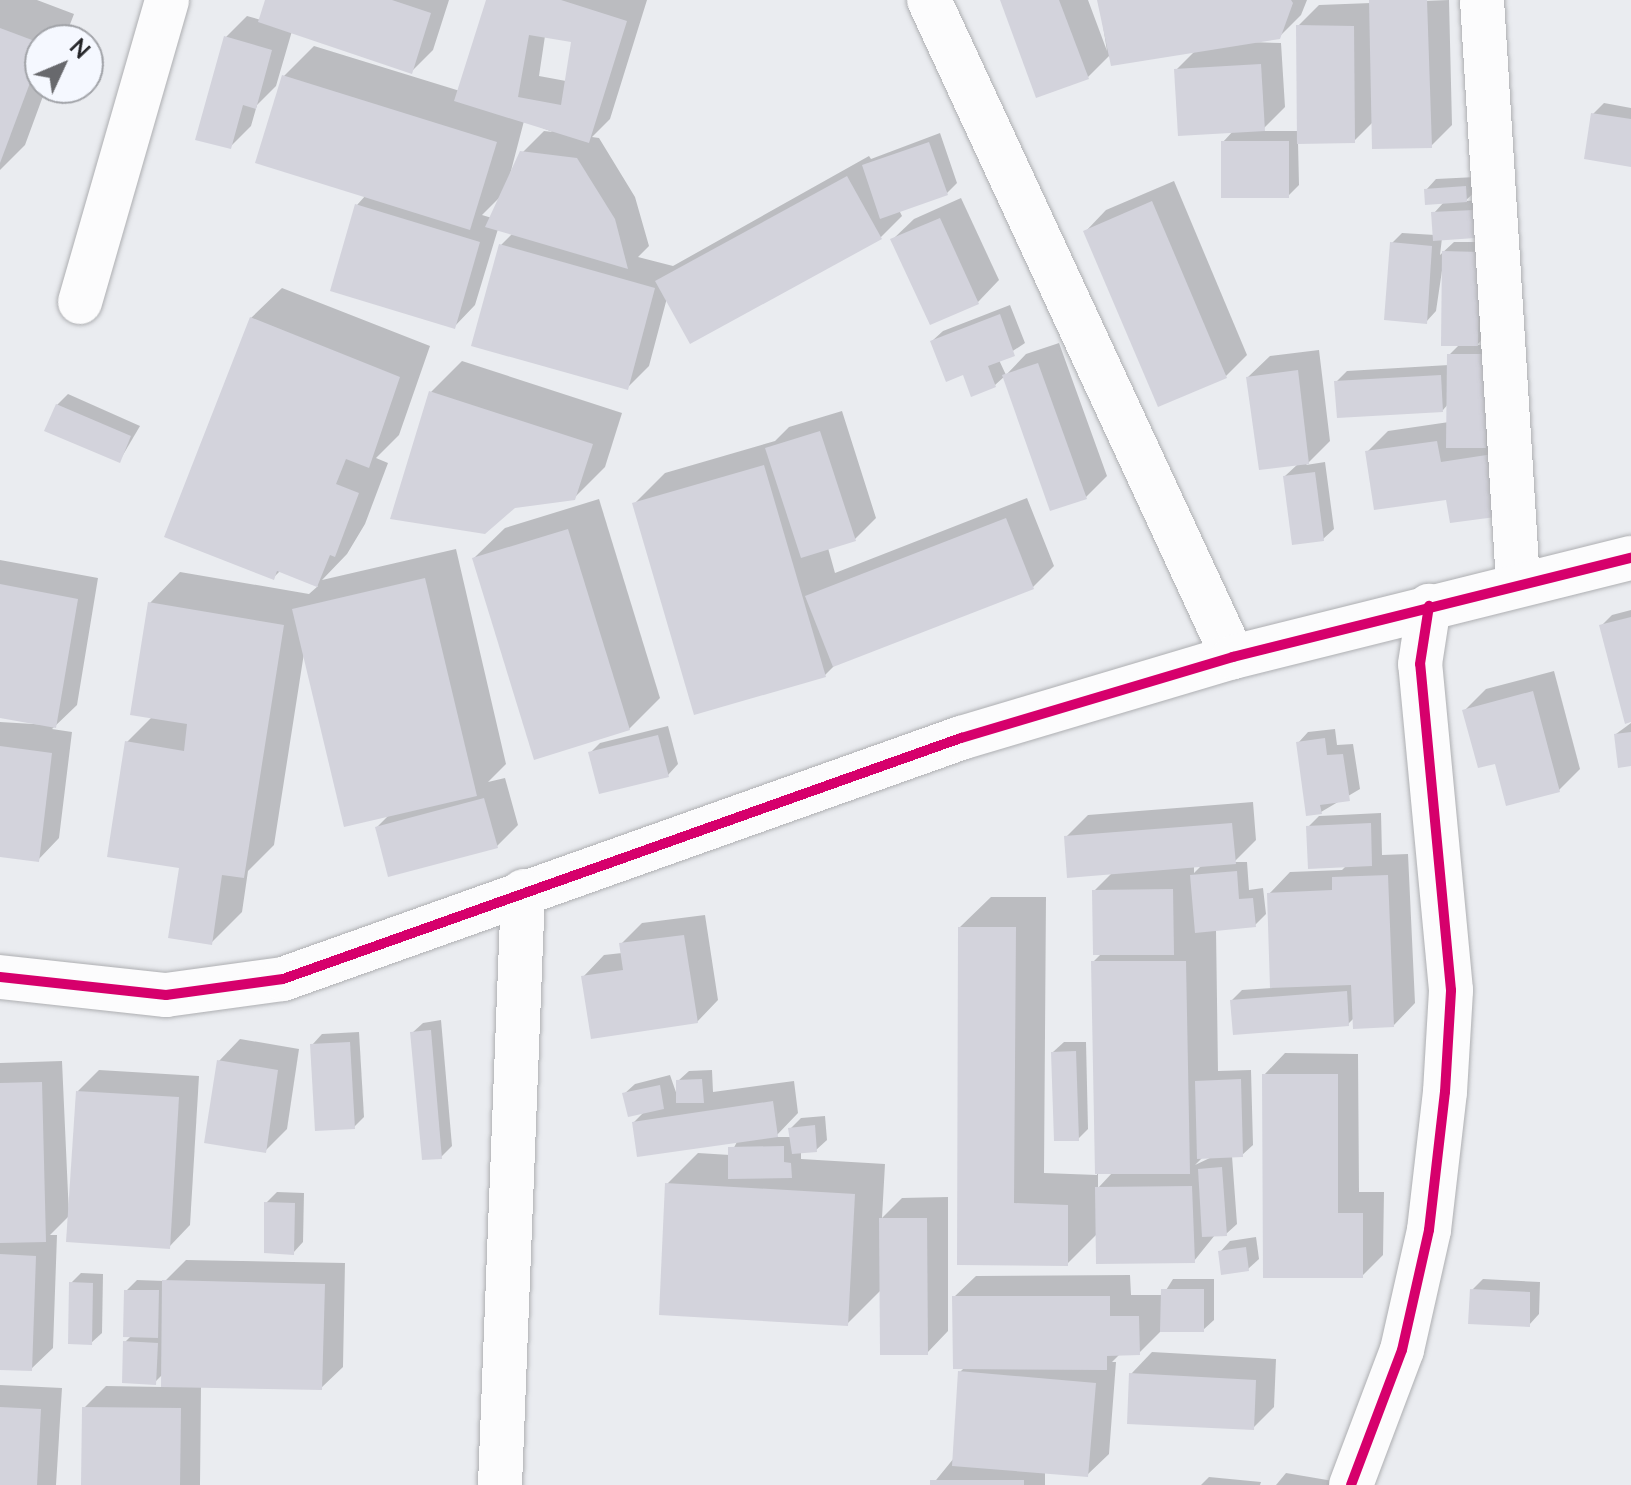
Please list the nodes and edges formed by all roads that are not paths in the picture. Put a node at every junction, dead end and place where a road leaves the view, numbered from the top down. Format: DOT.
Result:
graph roads {
  1 [pos="167,0"];
  2 [pos="929,0"];
  3 [pos="1482,0"];
  4 [pos="80,302"];
  5 [pos="1631,558"];
  6 [pos="1518,582"];
  7 [pos="1429,606"];
  8 [pos="1233,657"];
  9 [pos="523,891"];
  10 [pos="0,977"];
  11 [pos="500,1485"];
  12 [pos="1351,1485"];
  1 -- 4 [label="street"];
  2 -- 8 [label="street"];
  3 -- 6 [label="street"];
  5 -- 6 [label="street"];
  6 -- 7 [label="street"];
  7 -- 8 [label="street"];
  7 -- 12 [label="street"];
  8 -- 9 [label="street"];
  9 -- 10 [label="street"];
  9 -- 11 [label="street"];
}
